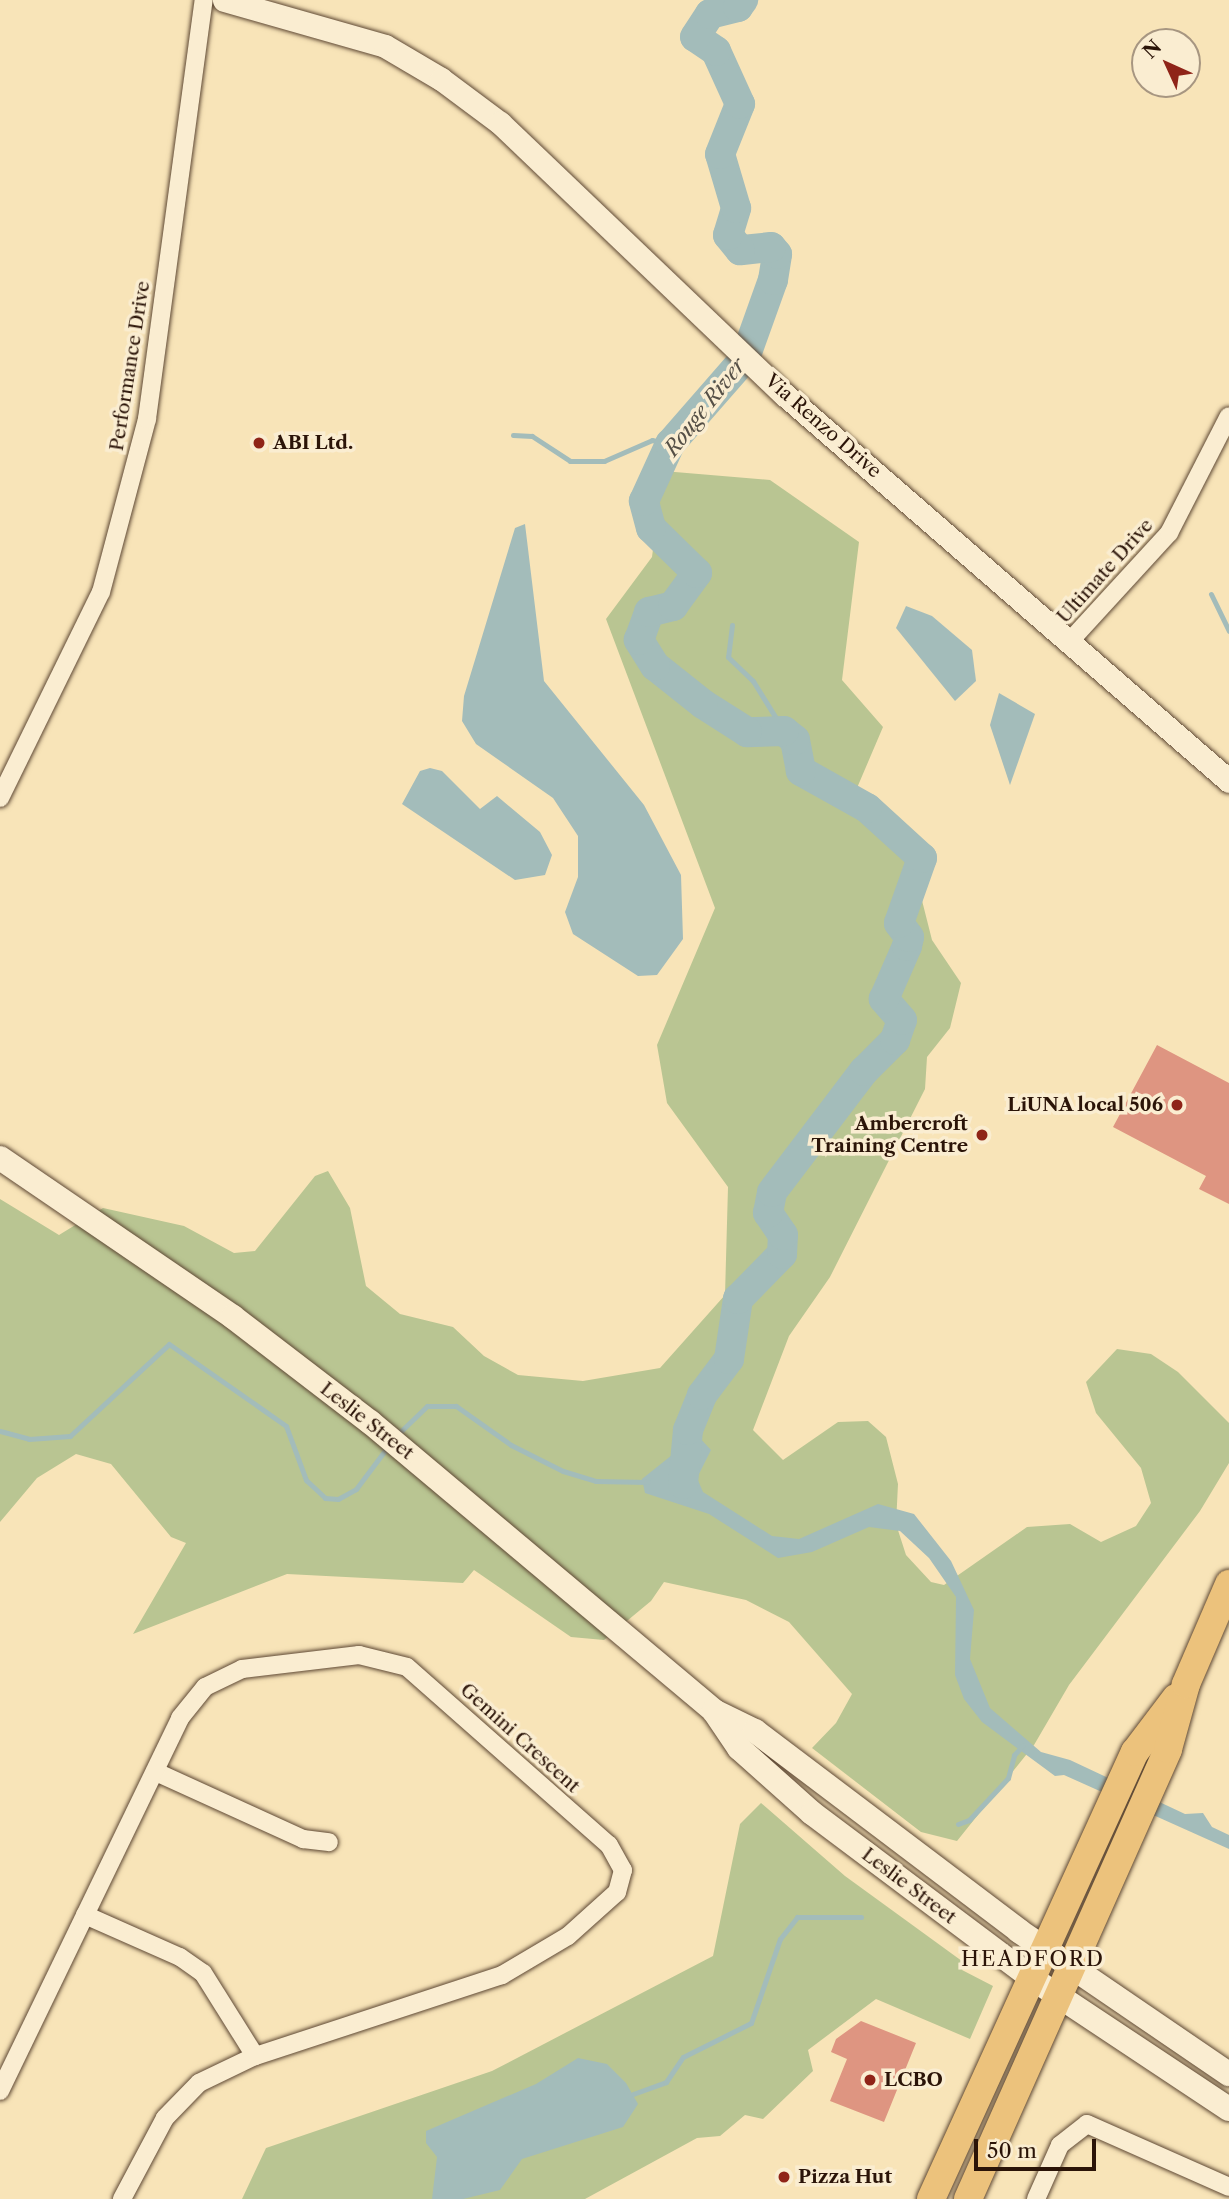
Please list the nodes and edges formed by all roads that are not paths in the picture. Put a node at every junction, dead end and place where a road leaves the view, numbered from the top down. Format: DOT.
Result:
graph roads {
  1 [pos="204,0"];
  2 [pos="224,0"];
  3 [pos="1229,416"];
  4 [pos="1070,641"];
  5 [pos="1229,781"];
  6 [pos="0,798"];
  7 [pos="0,1158"];
  8 [pos="1229,1584"];
  9 [pos="1186,1685"];
  10 [pos="714,1711"];
  11 [pos="156,1772"];
  12 [pos="329,1842"];
  13 [pos="85,1915"];
  14 [pos="1045,1948"];
  15 [pos="1073,1967"];
  16 [pos="1033,1979"];
  17 [pos="1060,1996"];
  18 [pos="255,2056"];
  19 [pos="1229,2074"];
  20 [pos="0,2091"];
  21 [pos="1229,2109"];
  22 [pos="1229,2187"];
  23 [pos="122,2199"];
  24 [pos="931,2199"];
  25 [pos="968,2199"];
  26 [pos="1037,2199"];
  1 -- 6 [label="street, Performance Drive"];
  2 -- 4 [label="street, Via Renzo Drive"];
  3 -- 4 [label="street, Ultimate Drive"];
  4 -- 5 [label="street, Via Renzo Drive"];
  7 -- 10 [label="main road, Leslie Street"];
  8 -- 9 [label="main road"];
  9 -- 14 [label="main road"];
  9 -- 15 [label="main road"];
  10 -- 14 [label="main road, Leslie Street"];
  10 -- 16 [label="main road, Leslie Street"];
  11 -- 12 [label="street"];
  11 -- 13 [label="street, Gemini Crescent"];
  11 -- 18 [label="street, Gemini Crescent"];
  13 -- 18 [label="street"];
  13 -- 20 [label="street, Gemini Crescent"];
  14 -- 15 [label="main road, Leslie Street"];
  14 -- 16 [label="main road"];
  15 -- 17 [label="main road"];
  15 -- 19 [label="main road, Leslie Street"];
  16 -- 17 [label="main road, Leslie Street"];
  16 -- 24 [label="main road"];
  17 -- 21 [label="main road, Leslie Street"];
  17 -- 25 [label="main road"];
  18 -- 23 [label="street, Gemini Crescent"];
  22 -- 26 [label="street"];
}
